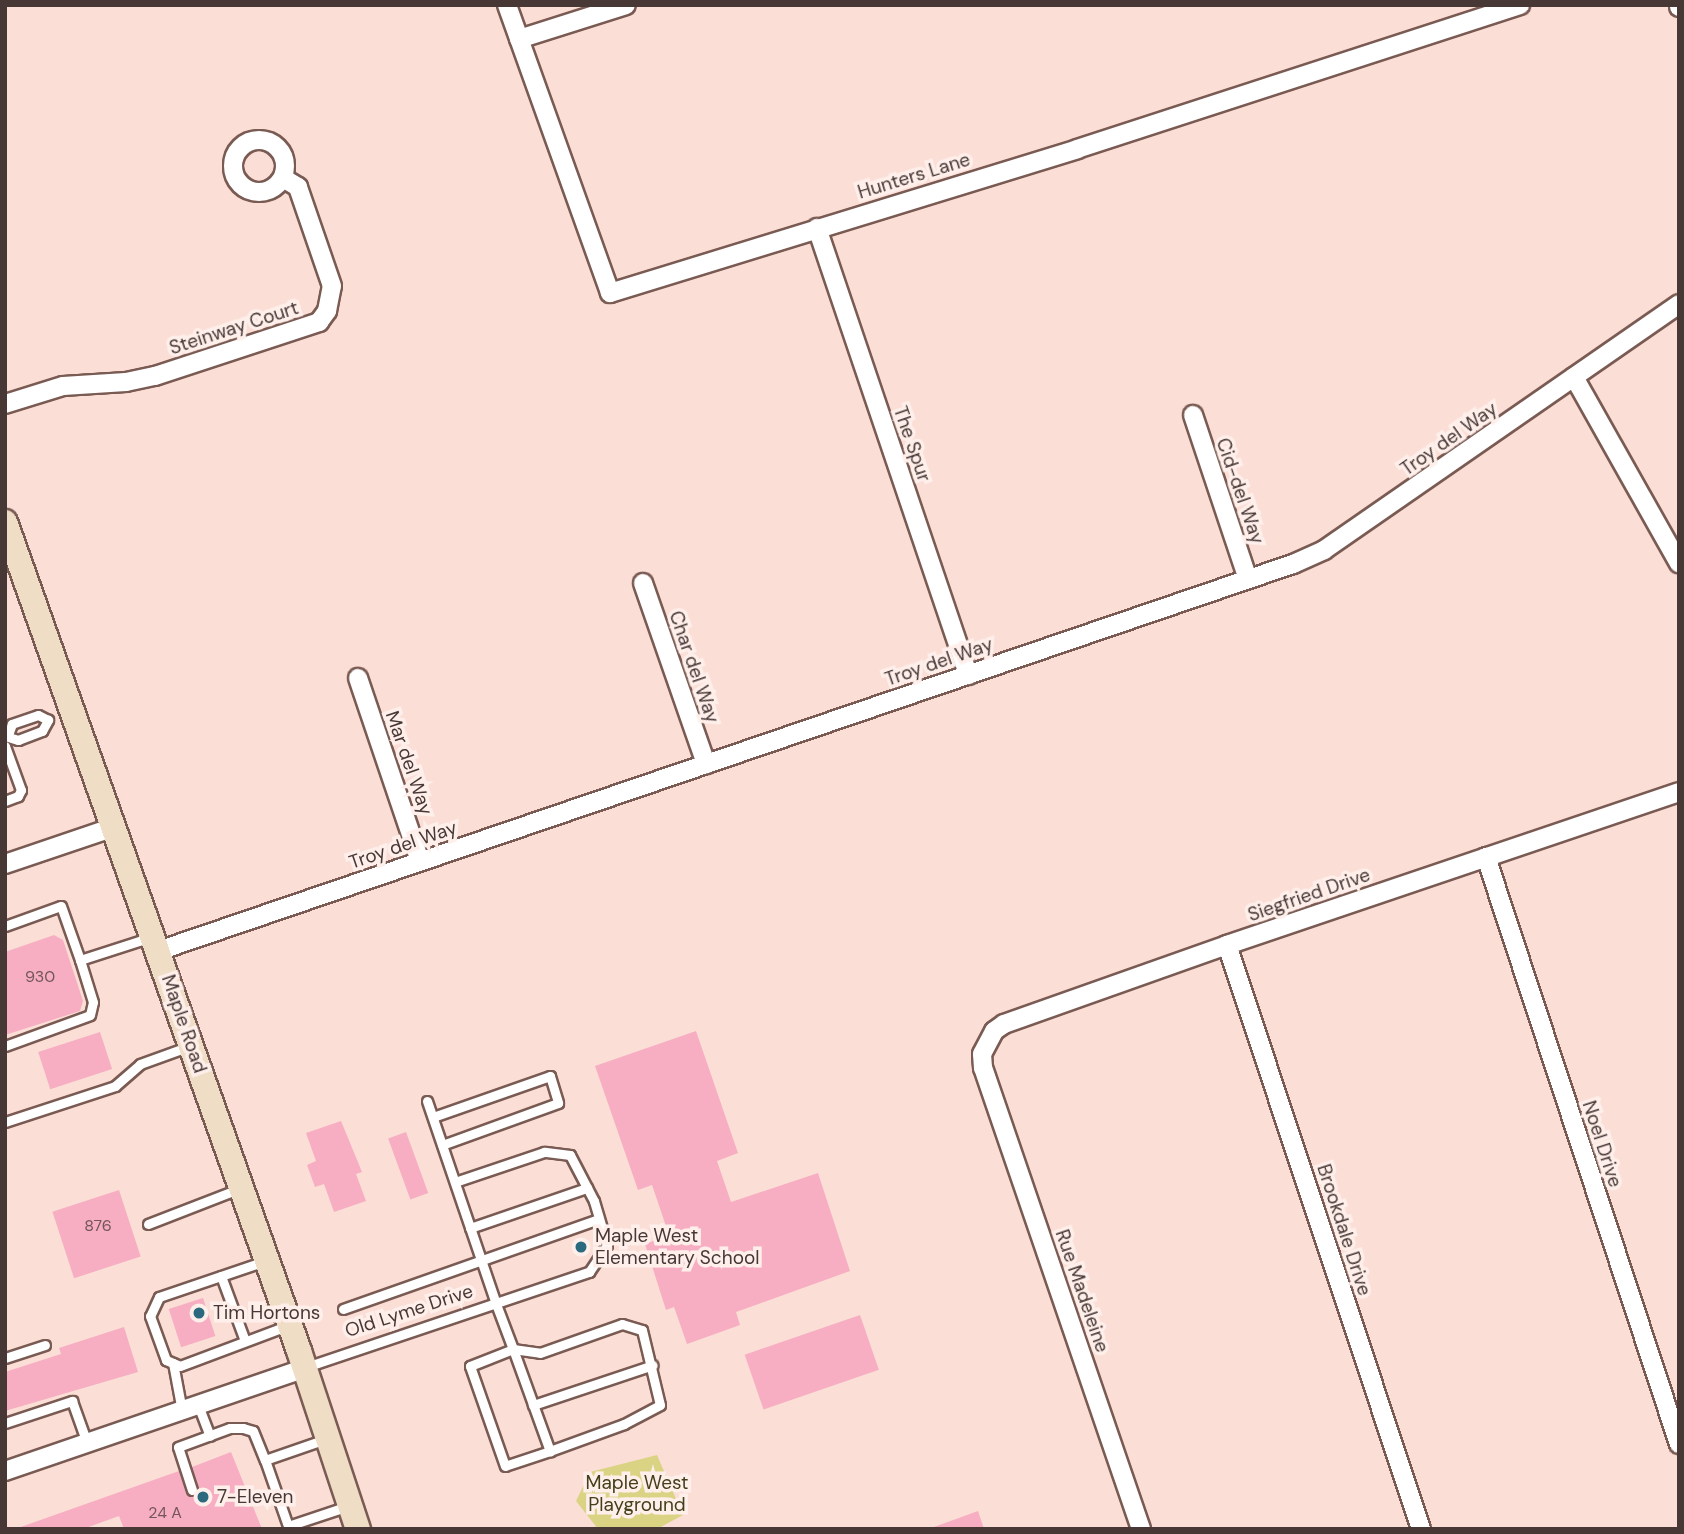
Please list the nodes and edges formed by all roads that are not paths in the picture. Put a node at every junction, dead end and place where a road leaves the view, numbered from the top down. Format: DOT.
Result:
graph roads {
  1 [pos="507,5"];
  2 [pos="625,5"];
  3 [pos="1520,5"];
  4 [pos="519,39"];
  5 [pos="283,178"];
  6 [pos="817,228"];
  7 [pos="1679,304"];
  8 [pos="1574,377"];
  9 [pos="5,404"];
  10 [pos="1193,415"];
  11 [pos="5,522"];
  12 [pos="10,549"];
  13 [pos="1679,563"];
  14 [pos="1248,579"];
  15 [pos="643,583"];
  16 [pos="968,675"];
  17 [pos="358,678"];
  18 [pos="73,712"];
  19 [pos="48,720"];
  20 [pos="7,735"];
  21 [pos="5,746"];
  22 [pos="706,764"];
  23 [pos="1679,792"];
  24 [pos="5,800"];
  25 [pos="114,827"];
  26 [pos="1486,856"];
  27 [pos="421,861"];
  28 [pos="5,864"];
  29 [pos="5,926"];
  30 [pos="155,944"];
  31 [pos="1227,945"];
  32 [pos="80,960"];
  33 [pos="191,1045"];
  34 [pos="5,1046"];
  35 [pos="983,1068"];
  36 [pos="427,1101"];
  37 [pos="433,1117"];
  38 [pos="5,1122"];
  39 [pos="442,1145"];
  40 [pos="455,1182"];
  41 [pos="242,1188"];
  42 [pos="587,1188"];
  43 [pos="599,1219"];
  44 [pos="148,1224"];
  45 [pos="470,1228"];
  46 [pos="267,1260"];
  47 [pos="481,1260"];
  48 [pos="221,1276"];
  49 [pos="496,1304"];
  50 [pos="342,1309"];
  51 [pos="289,1325"];
  52 [pos="245,1341"];
  53 [pos="46,1345"];
  54 [pos="513,1349"];
  55 [pos="5,1358"];
  56 [pos="173,1363"];
  57 [pos="653,1365"];
  58 [pos="305,1368"];
  59 [pos="533,1405"];
  60 [pos="190,1408"];
  61 [pos="5,1423"];
  62 [pos="210,1436"];
  63 [pos="328,1438"];
  64 [pos="87,1443"];
  65 [pos="1679,1444"];
  66 [pos="550,1451"];
  67 [pos="265,1460"];
  68 [pos="6,1470"];
  69 [pos="192,1490"];
  70 [pos="354,1517"];
  71 [pos="288,1527"];
  72 [pos="1141,1529"];
  73 [pos="1420,1529"];
  1 -- 4 [label="street, Hunters Lane"];
  2 -- 4 [label="street"];
  3 -- 6 [label="street, Hunters Lane"];
  4 -- 6 [label="street, Hunters Lane"];
  5 -- 9 [label="street, Steinway Court"];
  6 -- 16 [label="street, The Spur"];
  7 -- 8 [label="street, Troy del Way"];
  8 -- 13 [label="street"];
  8 -- 14 [label="street, Troy del Way"];
  10 -- 14 [label="street, Cid-del Way"];
  11 -- 12 [label="main road, Maple Road"];
  12 -- 18 [label="main road, Maple Road"];
  14 -- 16 [label="street, Troy del Way"];
  15 -- 22 [label="street, Char del Way"];
  16 -- 22 [label="street, Troy del Way"];
  17 -- 27 [label="street, Mar del Way"];
  18 -- 19 [label="lane"];
  18 -- 25 [label="main road, Maple Road"];
  19 -- 20 [label="lane"];
  19 -- 20 [label="lane"];
  21 -- 24 [label="lane"];
  22 -- 27 [label="street, Troy del Way"];
  23 -- 26 [label="street, Siegfried Drive"];
  25 -- 28 [label="street"];
  25 -- 30 [label="main road, Maple Road"];
  26 -- 31 [label="street, Siegfried Drive"];
  26 -- 65 [label="street, Noel Drive"];
  27 -- 30 [label="street, Troy del Way"];
  29 -- 32 [label="lane"];
  30 -- 32 [label="lane"];
  30 -- 33 [label="main road, Maple Road"];
  31 -- 35 [label="street, Siegfried Drive"];
  31 -- 73 [label="street, Brookdale Drive"];
  32 -- 34 [label="lane"];
  33 -- 38 [label="lane"];
  33 -- 41 [label="main road, Maple Road"];
  35 -- 72 [label="street, Rue Madeleine"];
  36 -- 37 [label="lane"];
  37 -- 39 [label="lane"];
  37 -- 39 [label="lane"];
  39 -- 40 [label="lane"];
  40 -- 42 [label="lane, Old Lyme Drive"];
  40 -- 45 [label="lane"];
  41 -- 44 [label="lane"];
  41 -- 46 [label="main road, Maple Road"];
  42 -- 43 [label="lane, Old Lyme Drive"];
  42 -- 45 [label="lane"];
  43 -- 47 [label="lane"];
  43 -- 49 [label="lane, Old Lyme Drive"];
  45 -- 47 [label="lane"];
  46 -- 48 [label="lane"];
  46 -- 51 [label="main road, Maple Road"];
  47 -- 49 [label="lane"];
  47 -- 50 [label="lane"];
  48 -- 52 [label="lane"];
  48 -- 56 [label="lane"];
  49 -- 54 [label="lane"];
  49 -- 58 [label="lane, Old Lyme Drive"];
  51 -- 52 [label="lane"];
  51 -- 58 [label="main road, Maple Road"];
  52 -- 56 [label="lane"];
  53 -- 55 [label="lane"];
  54 -- 57 [label="lane"];
  54 -- 59 [label="lane"];
  54 -- 66 [label="lane"];
  56 -- 60 [label="lane"];
  57 -- 59 [label="lane"];
  57 -- 66 [label="lane"];
  58 -- 60 [label="street, Old Lyme Drive"];
  58 -- 63 [label="main road, Maple Road"];
  59 -- 66 [label="lane"];
  60 -- 62 [label="lane"];
  60 -- 64 [label="street, Old Lyme Drive"];
  61 -- 64 [label="lane"];
  62 -- 67 [label="lane"];
  62 -- 69 [label="lane"];
  63 -- 67 [label="lane"];
  63 -- 70 [label="main road, Maple Road"];
  64 -- 68 [label="street, Old Lyme Drive"];
  67 -- 71 [label="lane"];
  70 -- 71 [label="lane"];
}
